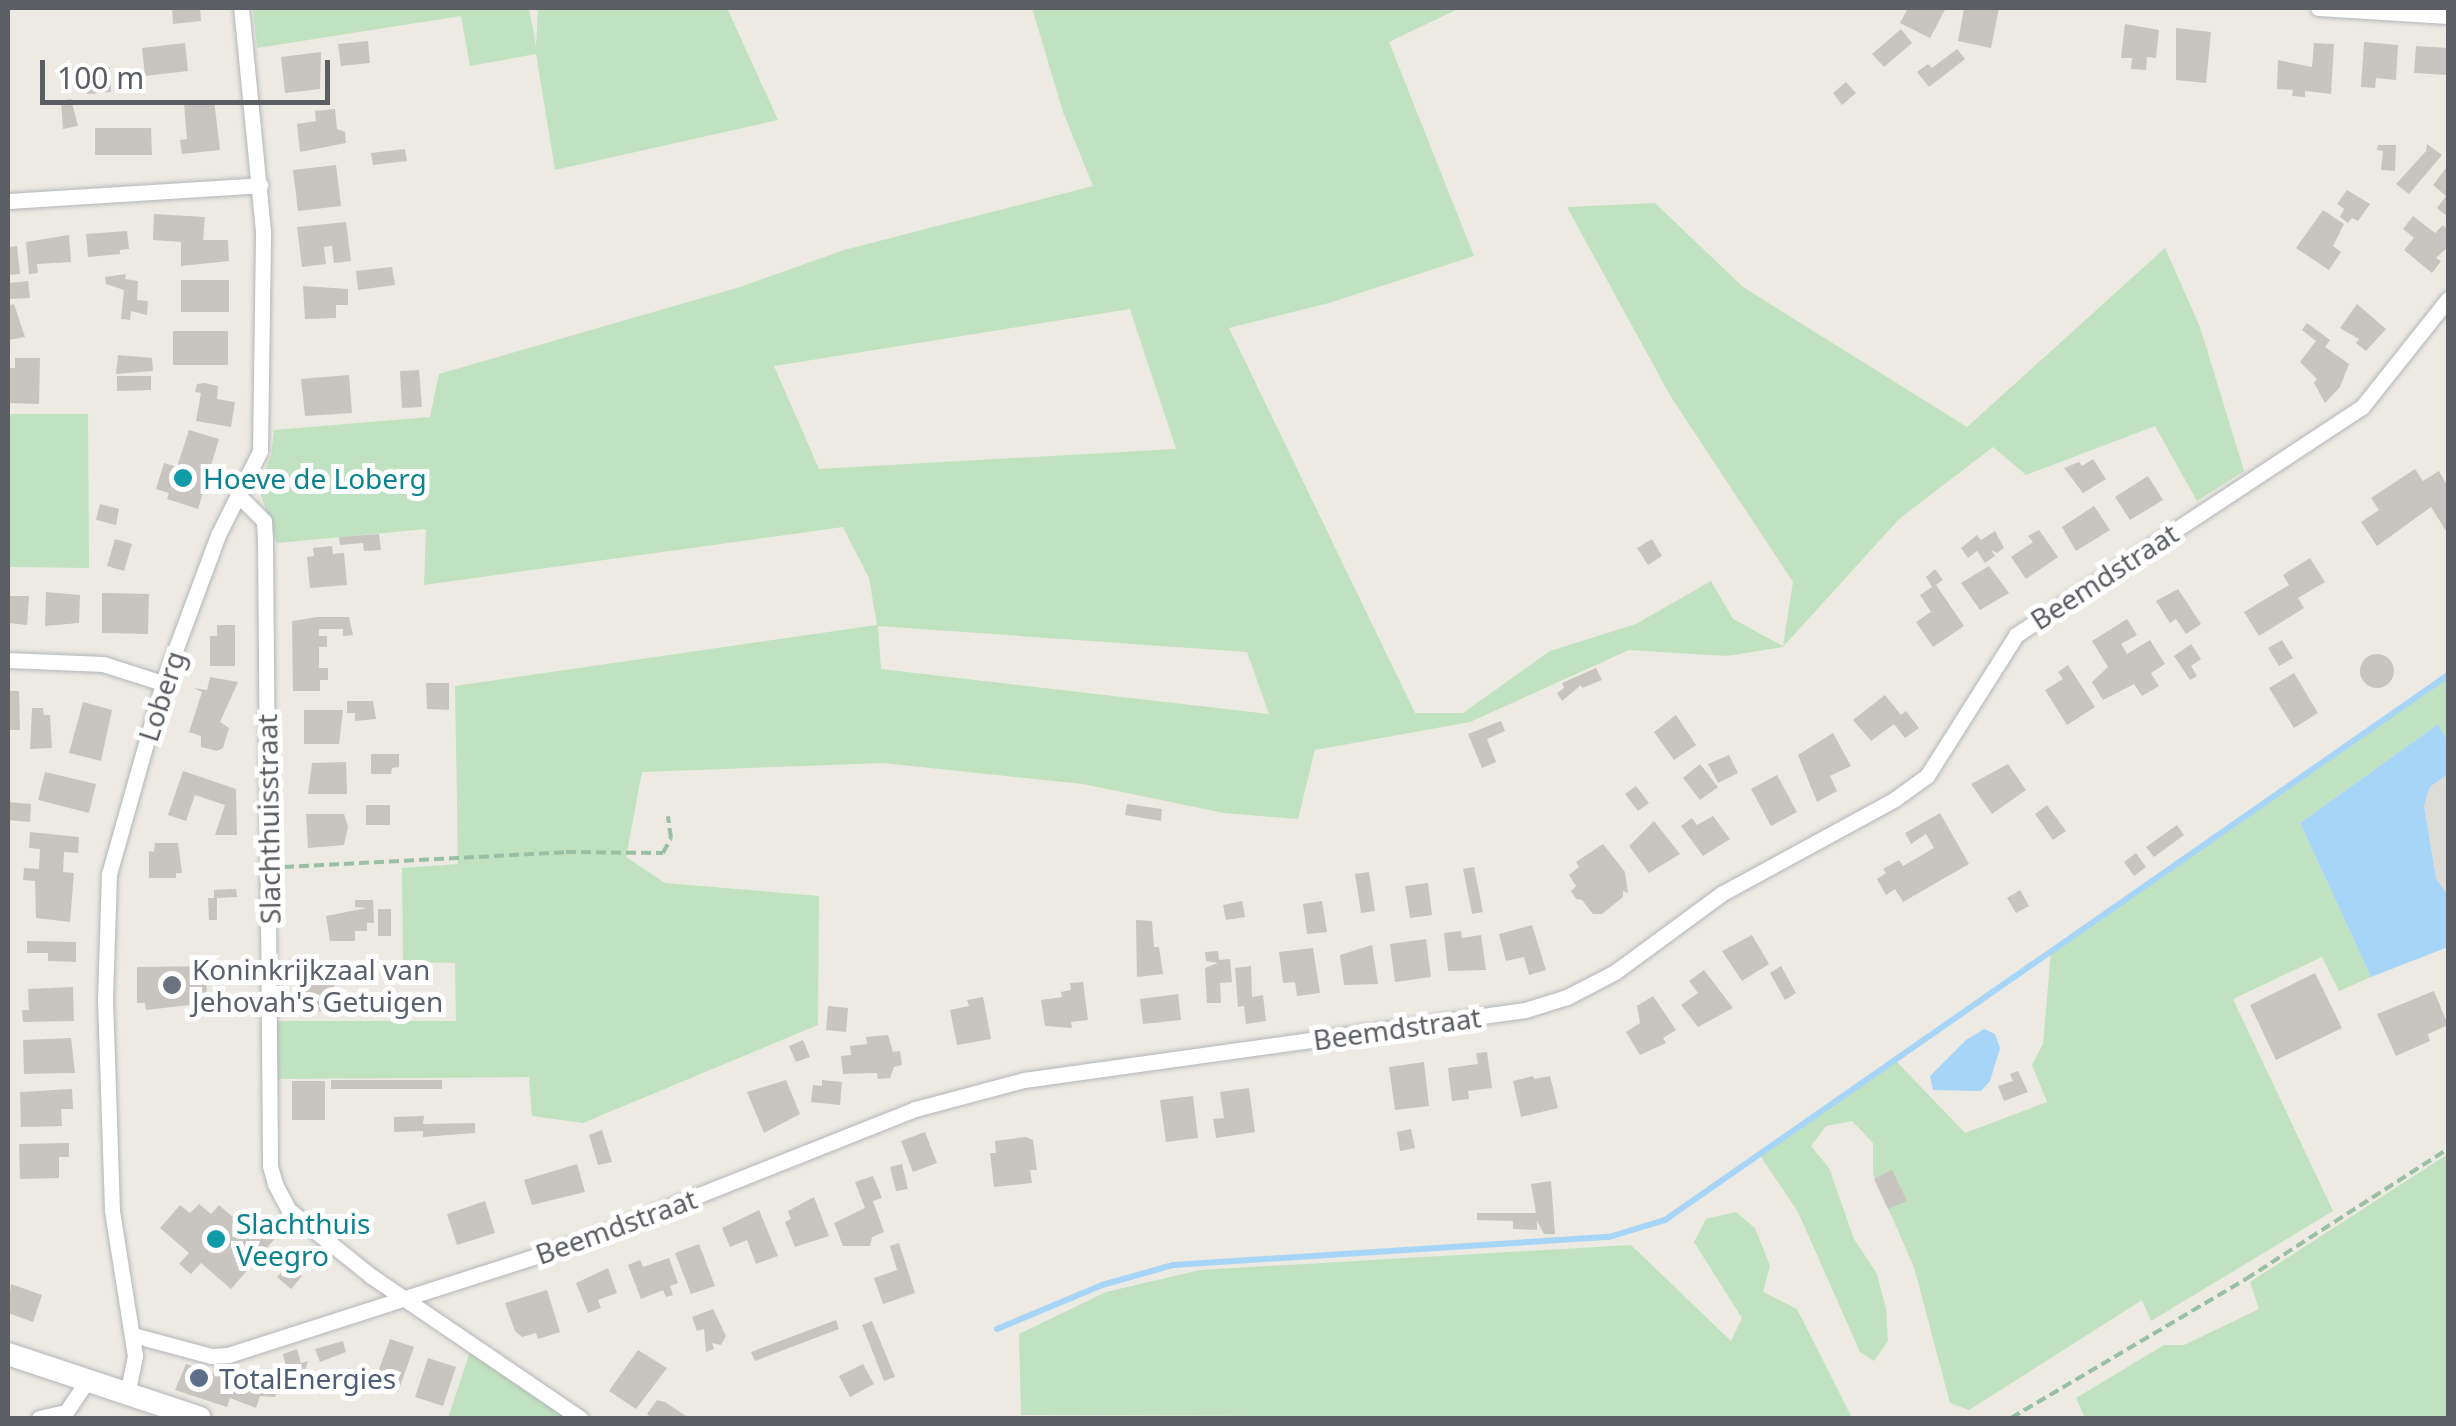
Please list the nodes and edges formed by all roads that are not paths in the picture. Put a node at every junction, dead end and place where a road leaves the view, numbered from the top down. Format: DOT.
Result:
graph roads {
  1 [pos="241,8"];
  2 [pos="2318,8"];
  3 [pos="2448,16"];
  4 [pos="260,186"];
  5 [pos="8,201"];
  6 [pos="2448,299"];
  7 [pos="240,496"];
  8 [pos="8,660"];
  9 [pos="163,682"];
  10 [pos="404,1299"];
  11 [pos="133,1335"];
  12 [pos="8,1354"];
  13 [pos="88,1381"];
  14 [pos="128,1394"];
  15 [pos="40,1418"];
  16 [pos="200,1418"];
  17 [pos="580,1418"];
  1 -- 4 [label="street, Loberg"];
  2 -- 3 [label="street"];
  4 -- 5 [label="street"];
  4 -- 7 [label="street, Loberg"];
  6 -- 10 [label="street, Beemdstraat"];
  7 -- 9 [label="street, Loberg"];
  7 -- 10 [label="street, Slachthuisstraat"];
  8 -- 9 [label="street"];
  9 -- 11 [label="street, Loberg"];
  10 -- 11 [label="street, Beemdstraat"];
  10 -- 17 [label="street, Slachthuisstraat"];
  11 -- 14 [label="street, Loberg"];
  12 -- 13 [label="main road"];
  13 -- 14 [label="main road"];
  13 -- 15 [label="street"];
  14 -- 16 [label="main road"];
}
